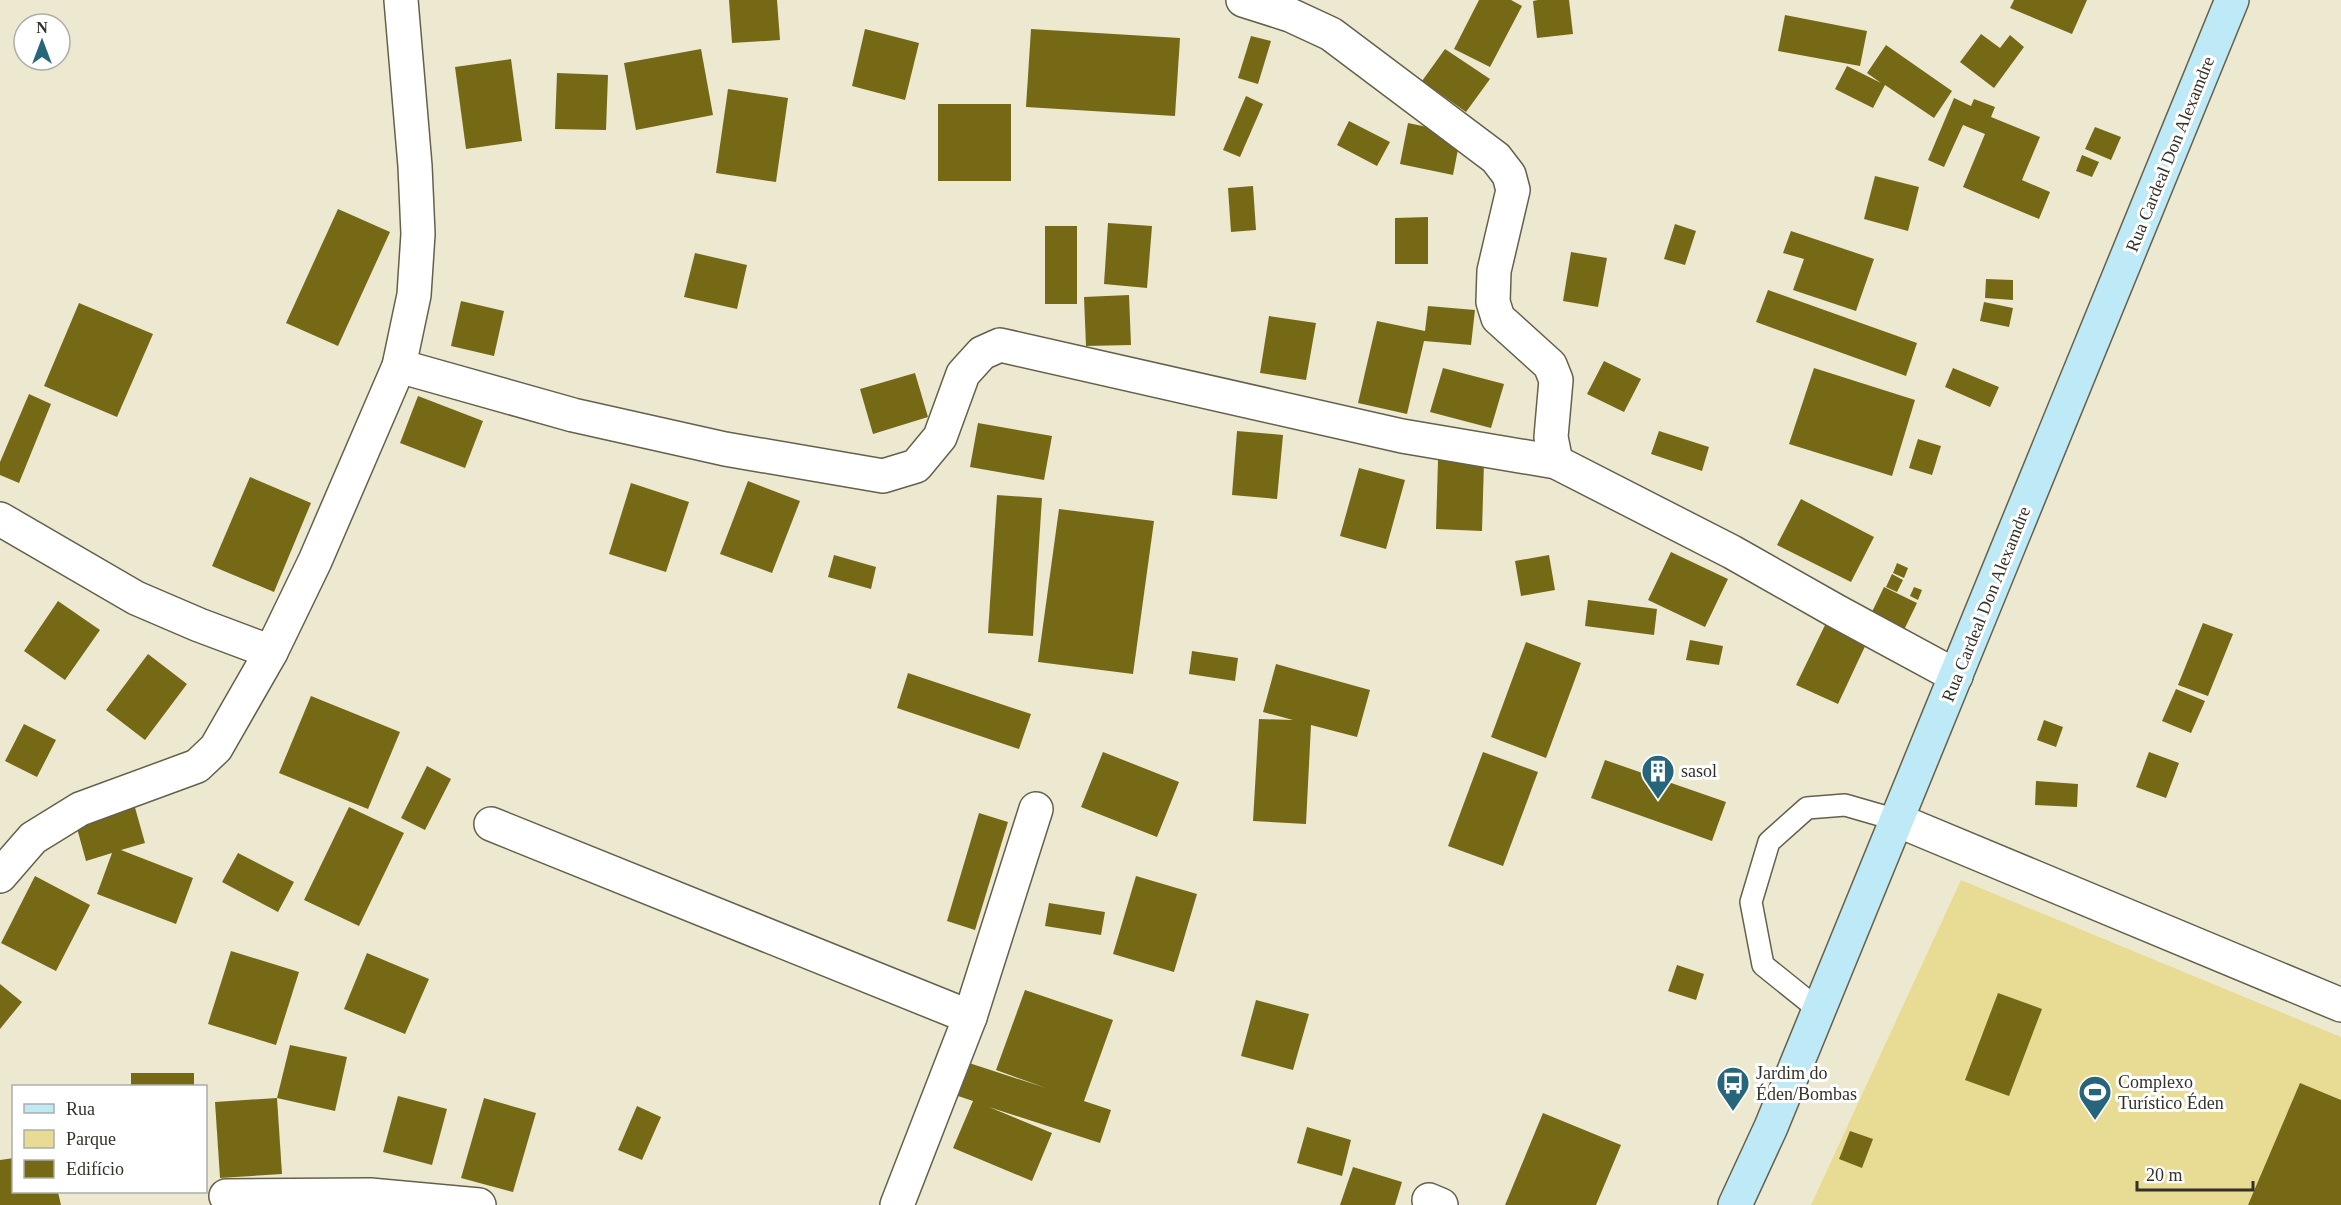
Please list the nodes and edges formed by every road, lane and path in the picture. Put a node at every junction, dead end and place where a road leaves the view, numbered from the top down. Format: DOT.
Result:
graph roads {
  1 [pos="401,0"];
  2 [pos="1243,0"];
  3 [pos="2232,0"];
  4 [pos="399,366"];
  5 [pos="1556,462"];
  6 [pos="0,519"];
  7 [pos="271,652"];
  8 [pos="1956,676"];
  9 [pos="1035,809"];
  10 [pos="1898,820"];
  11 [pos="490,824"];
  12 [pos="0,876"];
  13 [pos="2341,1005"];
  14 [pos="1819,1010"];
  15 [pos="970,1017"];
  16 [pos="226,1196"];
  17 [pos="479,1205"];
  18 [pos="897,1205"];
  19 [pos="1735,1205"];
  1 -- 4 [label="street"];
  2 -- 5 [label="street"];
  3 -- 8 [label="main road, Rua Cardeal Don Alexamdre"];
  4 -- 5 [label="street"];
  4 -- 7 [label="street"];
  5 -- 8 [label="street"];
  6 -- 7 [label="street"];
  7 -- 12 [label="street"];
  8 -- 10 [label="main road, Rua Cardeal Don Alexamdre"];
  9 -- 15 [label="street"];
  10 -- 13 [label="street"];
  10 -- 14 [label="main road, Rua Cardeal Don Alexamdre"];
  10 -- 14 [label="lane"];
  11 -- 15 [label="street"];
  14 -- 19 [label="main road, Rua Cardeal Don Alexamdre"];
  15 -- 18 [label="street"];
  16 -- 17 [label="street"];
}
